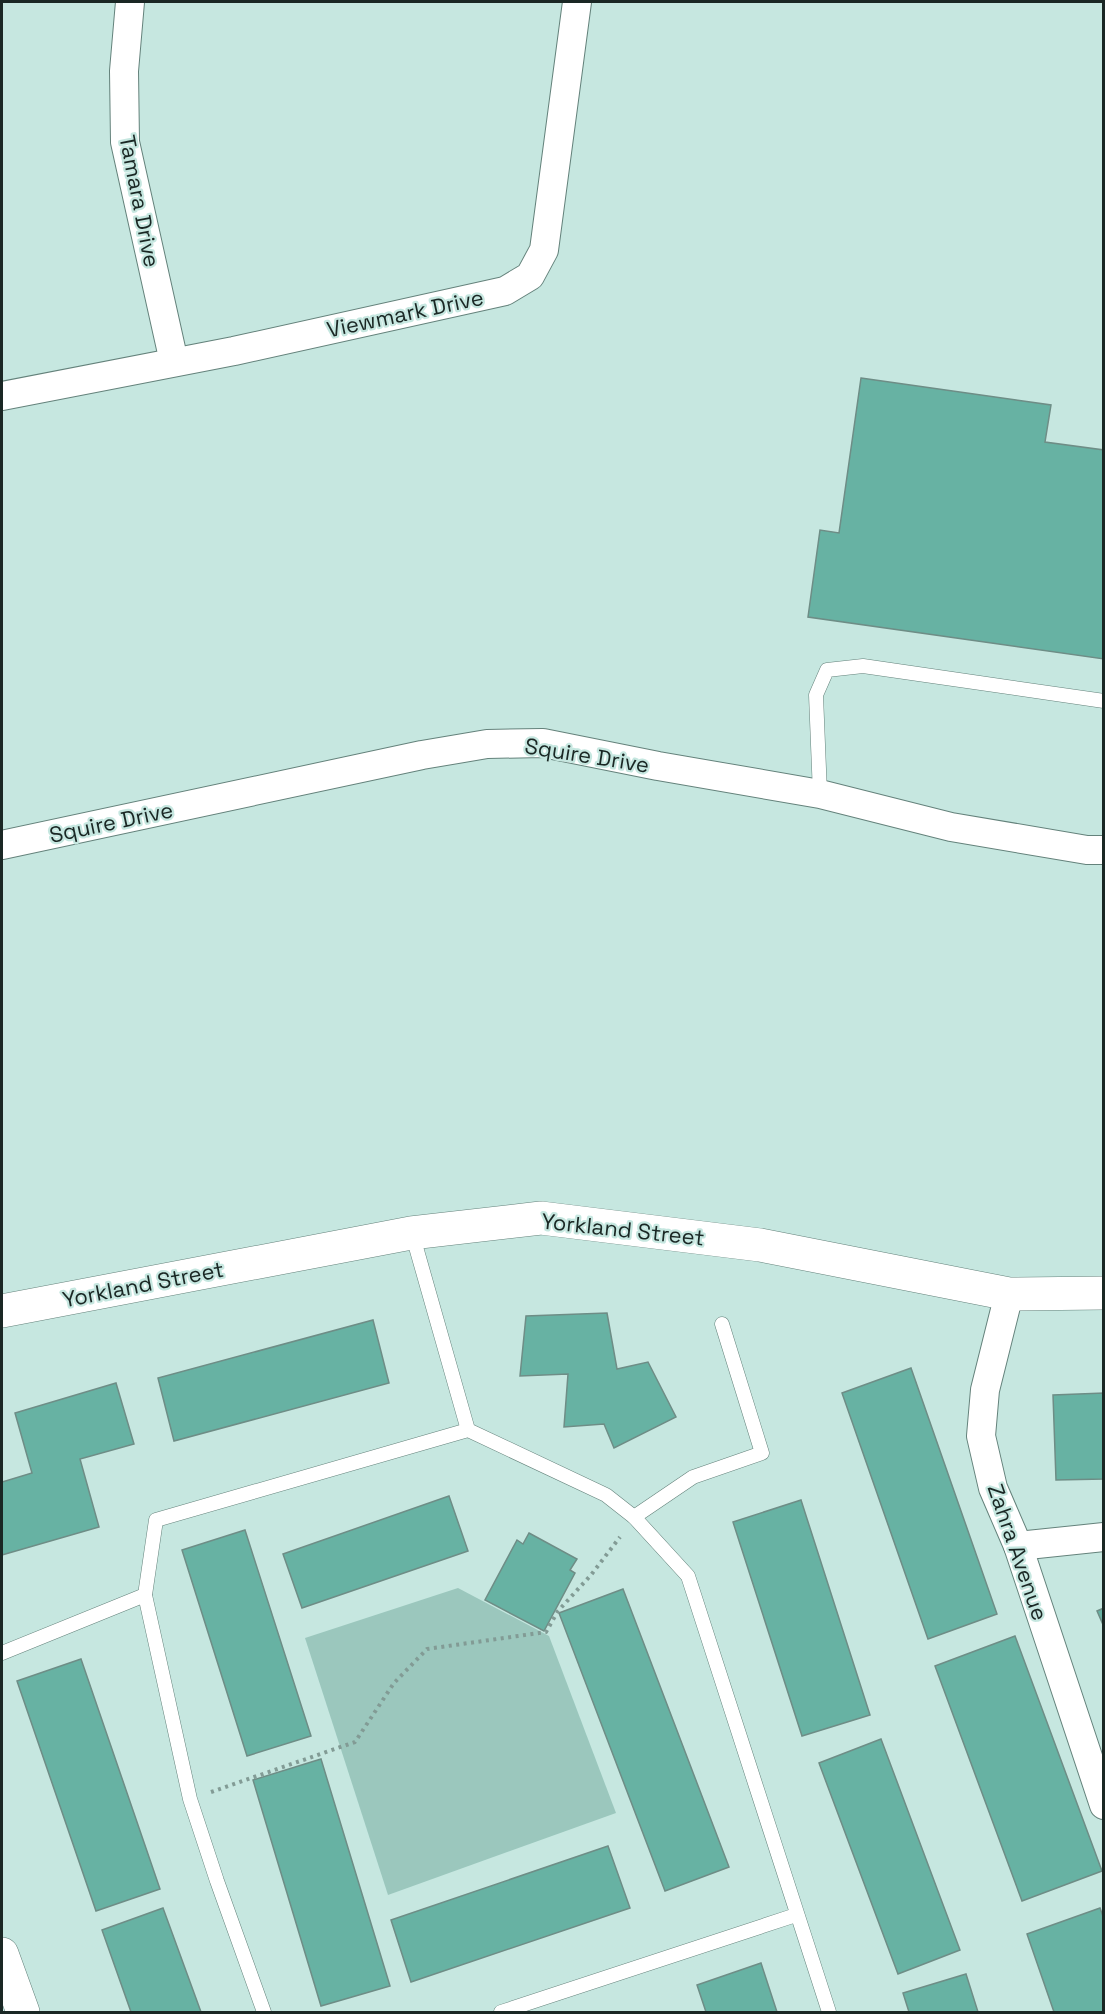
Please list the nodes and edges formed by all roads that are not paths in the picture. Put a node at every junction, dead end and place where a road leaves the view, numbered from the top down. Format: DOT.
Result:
graph roads {
  1 [pos="130,2"];
  2 [pos="577,2"];
  3 [pos="174,362"];
  4 [pos="2,396"];
  5 [pos="1104,701"];
  6 [pos="820,794"];
  7 [pos="2,845"];
  8 [pos="1104,850"];
  9 [pos="411,1233"];
  10 [pos="1104,1293"];
  11 [pos="1009,1294"];
  12 [pos="2,1311"];
  13 [pos="722,1324"];
  14 [pos="468,1430"];
  15 [pos="634,1517"];
  16 [pos="1104,1537"];
  17 [pos="1018,1546"];
  18 [pos="145,1595"];
  19 [pos="2,1653"];
  20 [pos="1104,1805"];
  21 [pos="796,1915"];
  22 [pos="2,1954"];
  23 [pos="23,2013"];
  24 [pos="264,2013"];
  25 [pos="501,2013"];
  26 [pos="829,2013"];
  1 -- 3 [label="street, Tamara Drive"];
  2 -- 3 [label="street, Viewmark Drive"];
  3 -- 4 [label="street, Viewmark Drive"];
  5 -- 6 [label="lane"];
  6 -- 7 [label="street, Squire Drive"];
  6 -- 8 [label="street, Squire Drive"];
  9 -- 11 [label="street, Yorkland Street"];
  9 -- 12 [label="street, Yorkland Street"];
  9 -- 14 [label="lane"];
  10 -- 11 [label="street, Yorkland Street"];
  11 -- 17 [label="street, Zahra Avenue"];
  13 -- 15 [label="lane"];
  14 -- 15 [label="lane"];
  14 -- 18 [label="lane"];
  15 -- 21 [label="lane"];
  16 -- 17 [label="street"];
  17 -- 20 [label="street, Zahra Avenue"];
  18 -- 19 [label="lane"];
  18 -- 24 [label="lane"];
  21 -- 25 [label="lane"];
  21 -- 26 [label="lane"];
  22 -- 23 [label="street"];
}
